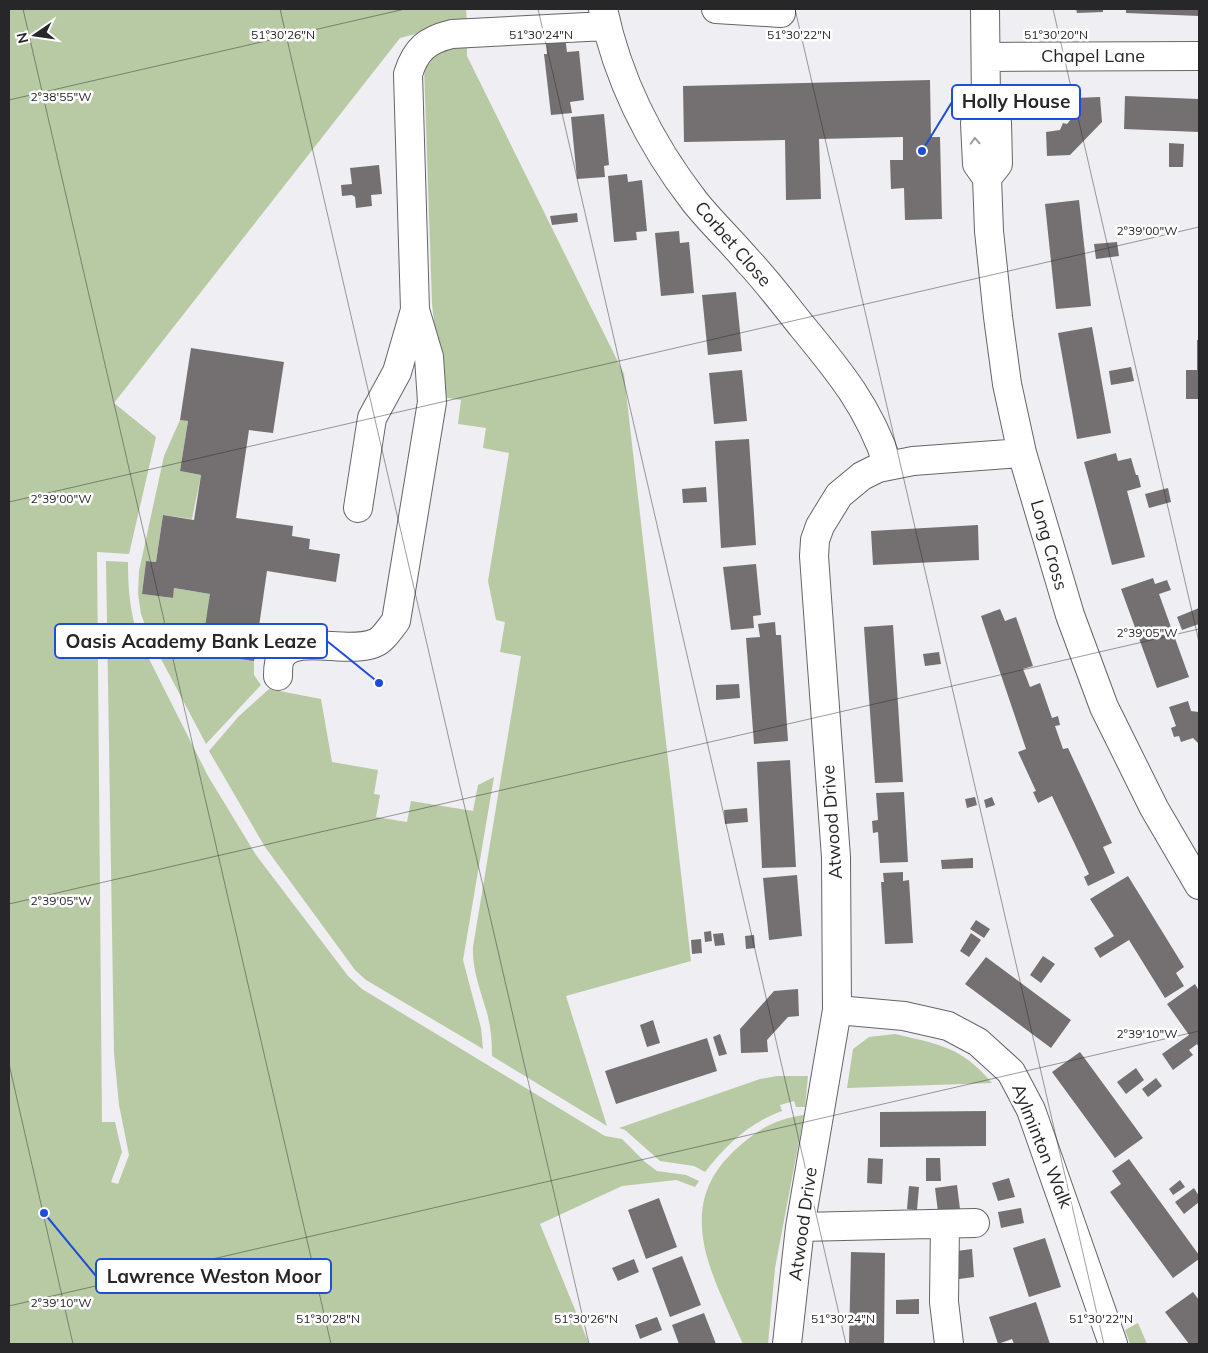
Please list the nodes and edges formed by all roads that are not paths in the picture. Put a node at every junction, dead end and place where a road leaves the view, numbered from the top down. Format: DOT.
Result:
graph roads {
  1 [pos="716,9"];
  2 [pos="781,9"];
  3 [pos="985,9"];
  4 [pos="604,18"];
  5 [pos="986,56"];
  6 [pos="1199,56"];
  7 [pos="415,310"];
  8 [pos="1022,453"];
  9 [pos="888,466"];
  10 [pos="358,508"];
  11 [pos="278,676"];
  12 [pos="1199,885"];
  13 [pos="837,1010"];
  14 [pos="975,1223"];
  15 [pos="945,1224"];
  16 [pos="800,1227"];
  17 [pos="787,1344"];
  18 [pos="949,1344"];
  19 [pos="1113,1344"];
  1 -- 2 [label="street"];
  3 -- 5 [label="street, Long Cross"];
  4 -- 7 [label="street"];
  4 -- 9 [label="street, Corbet Close"];
  5 -- 6 [label="street, Chapel Lane"];
  5 -- 8 [label="street, Long Cross"];
  7 -- 10 [label="street"];
  7 -- 11 [label="street"];
  8 -- 9 [label="street, Atwood Drive"];
  8 -- 12 [label="street, Long Cross"];
  9 -- 13 [label="street, Atwood Drive"];
  13 -- 16 [label="street, Atwood Drive"];
  13 -- 19 [label="street, Aylminton Walk"];
  14 -- 15 [label="street"];
  15 -- 16 [label="street"];
  15 -- 18 [label="street"];
  16 -- 17 [label="street, Atwood Drive"];
}
